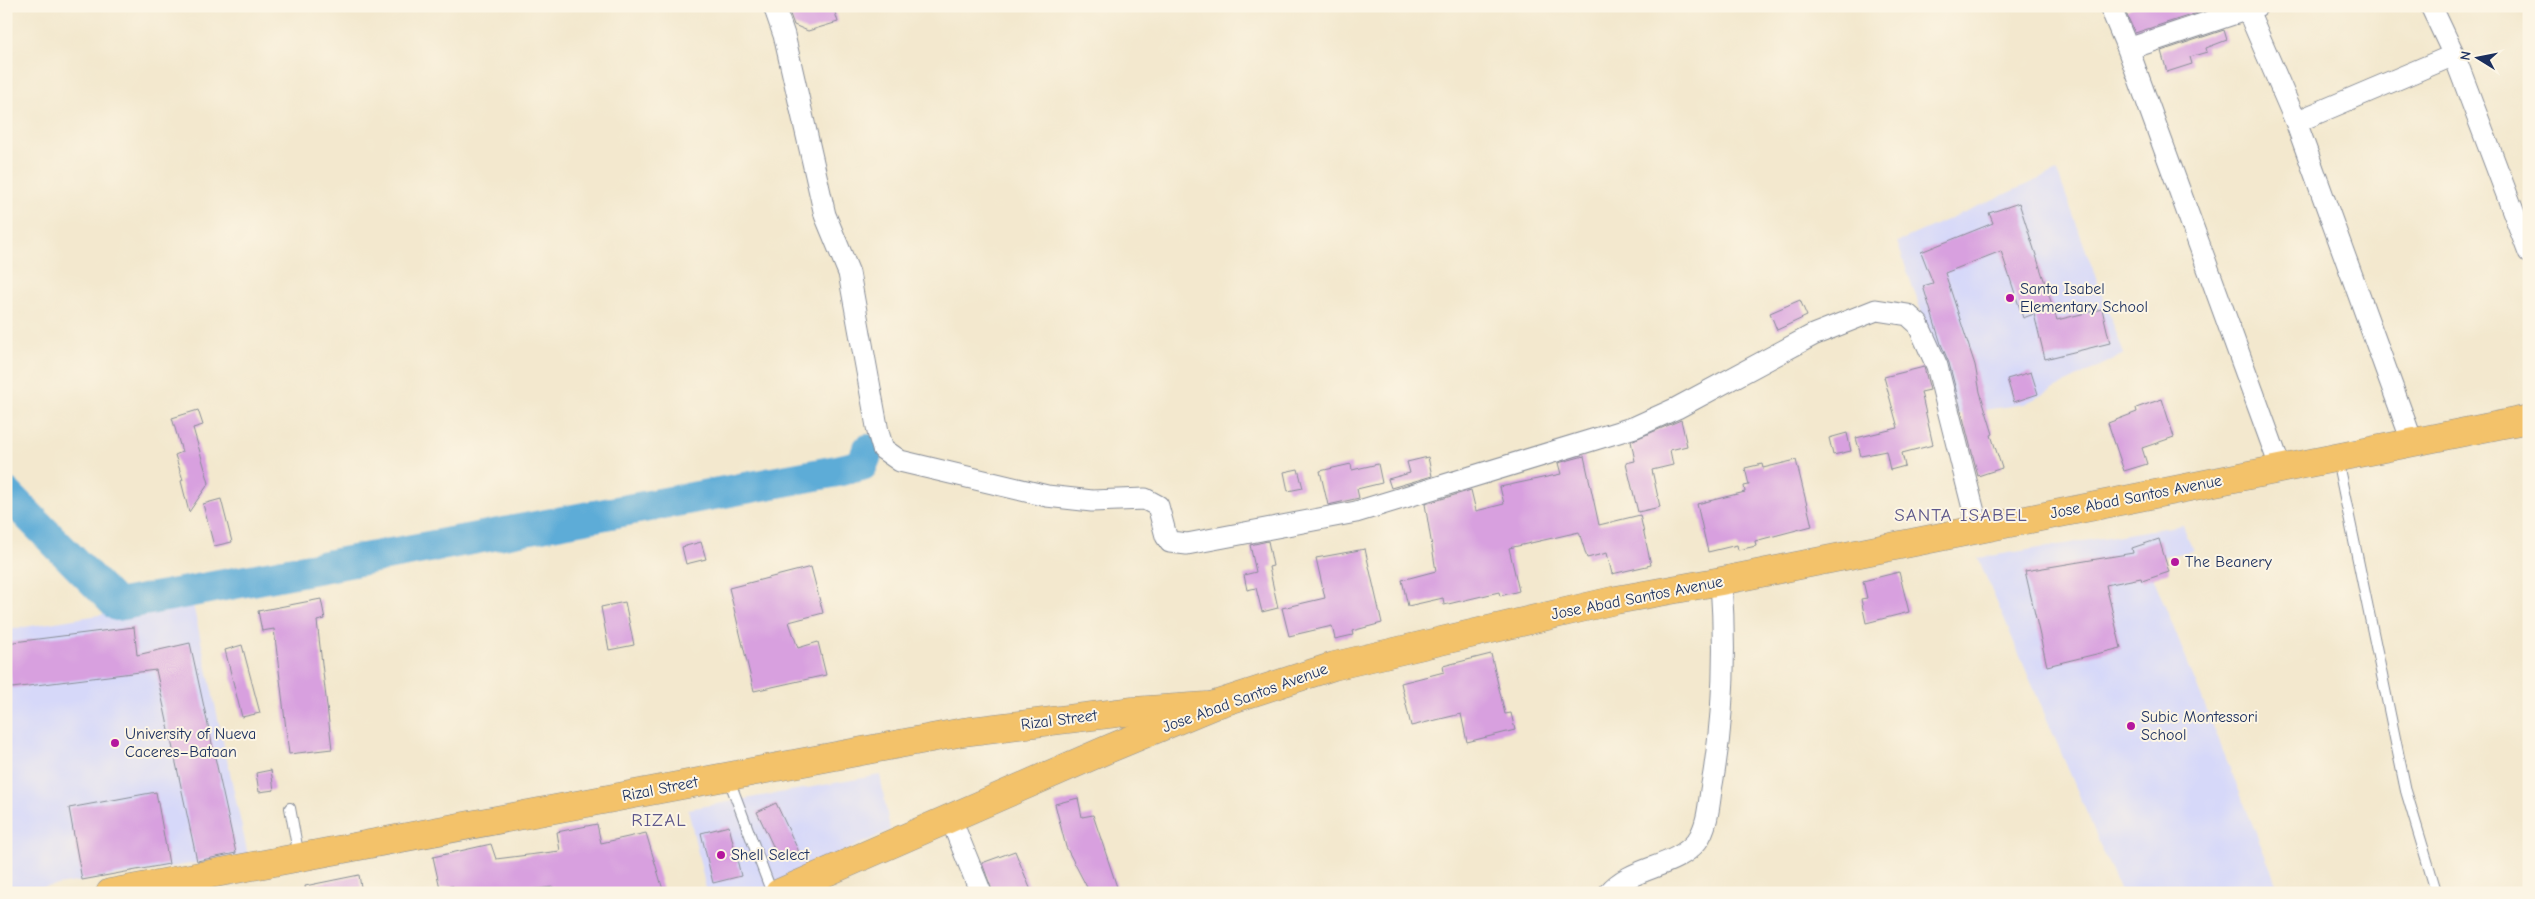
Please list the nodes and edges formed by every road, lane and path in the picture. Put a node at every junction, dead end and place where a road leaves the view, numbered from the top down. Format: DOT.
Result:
graph roads {
  1 [pos="774,6"];
  2 [pos="2110,6"];
  3 [pos="2431,6"];
  4 [pos="2250,7"];
  5 [pos="2128,49"];
  6 [pos="2454,56"];
  7 [pos="2296,122"];
  8 [pos="2529,252"];
  9 [pos="2529,419"];
  10 [pos="2413,444"];
  11 [pos="2337,459"];
  12 [pos="2281,469"];
  13 [pos="1978,528"];
  14 [pos="1721,581"];
  15 [pos="1214,705"];
  16 [pos="727,776"];
  17 [pos="290,808"];
  18 [pos="950,817"];
  19 [pos="299,858"];
  20 [pos="2436,891"];
  21 [pos="110,893"];
  22 [pos="772,893"];
  23 [pos="779,893"];
  24 [pos="982,893"];
  25 [pos="1609,893"];
  1 -- 13 [label="street"];
  2 -- 5 [label="street"];
  3 -- 6 [label="street"];
  4 -- 5 [label="street"];
  4 -- 7 [label="street"];
  5 -- 12 [label="street"];
  6 -- 7 [label="street"];
  6 -- 8 [label="street"];
  7 -- 10 [label="street"];
  9 -- 10 [label="main road, Jose Abad Santos Avenue"];
  10 -- 11 [label="main road, Jose Abad Santos Avenue"];
  11 -- 12 [label="main road, Jose Abad Santos Avenue"];
  11 -- 20 [label="lane"];
  12 -- 13 [label="main road, Jose Abad Santos Avenue"];
  13 -- 14 [label="main road, Jose Abad Santos Avenue"];
  14 -- 15 [label="main road, Jose Abad Santos Avenue"];
  14 -- 25 [label="street"];
  15 -- 16 [label="main road, Rizal Street"];
  15 -- 18 [label="main road, Jose Abad Santos Avenue"];
  16 -- 19 [label="main road, Rizal Street"];
  16 -- 22 [label="lane"];
  17 -- 19 [label="lane"];
  18 -- 23 [label="main road, Jose Abad Santos Avenue"];
  18 -- 24 [label="street"];
  19 -- 21 [label="main road, Rizal Street"];
}
